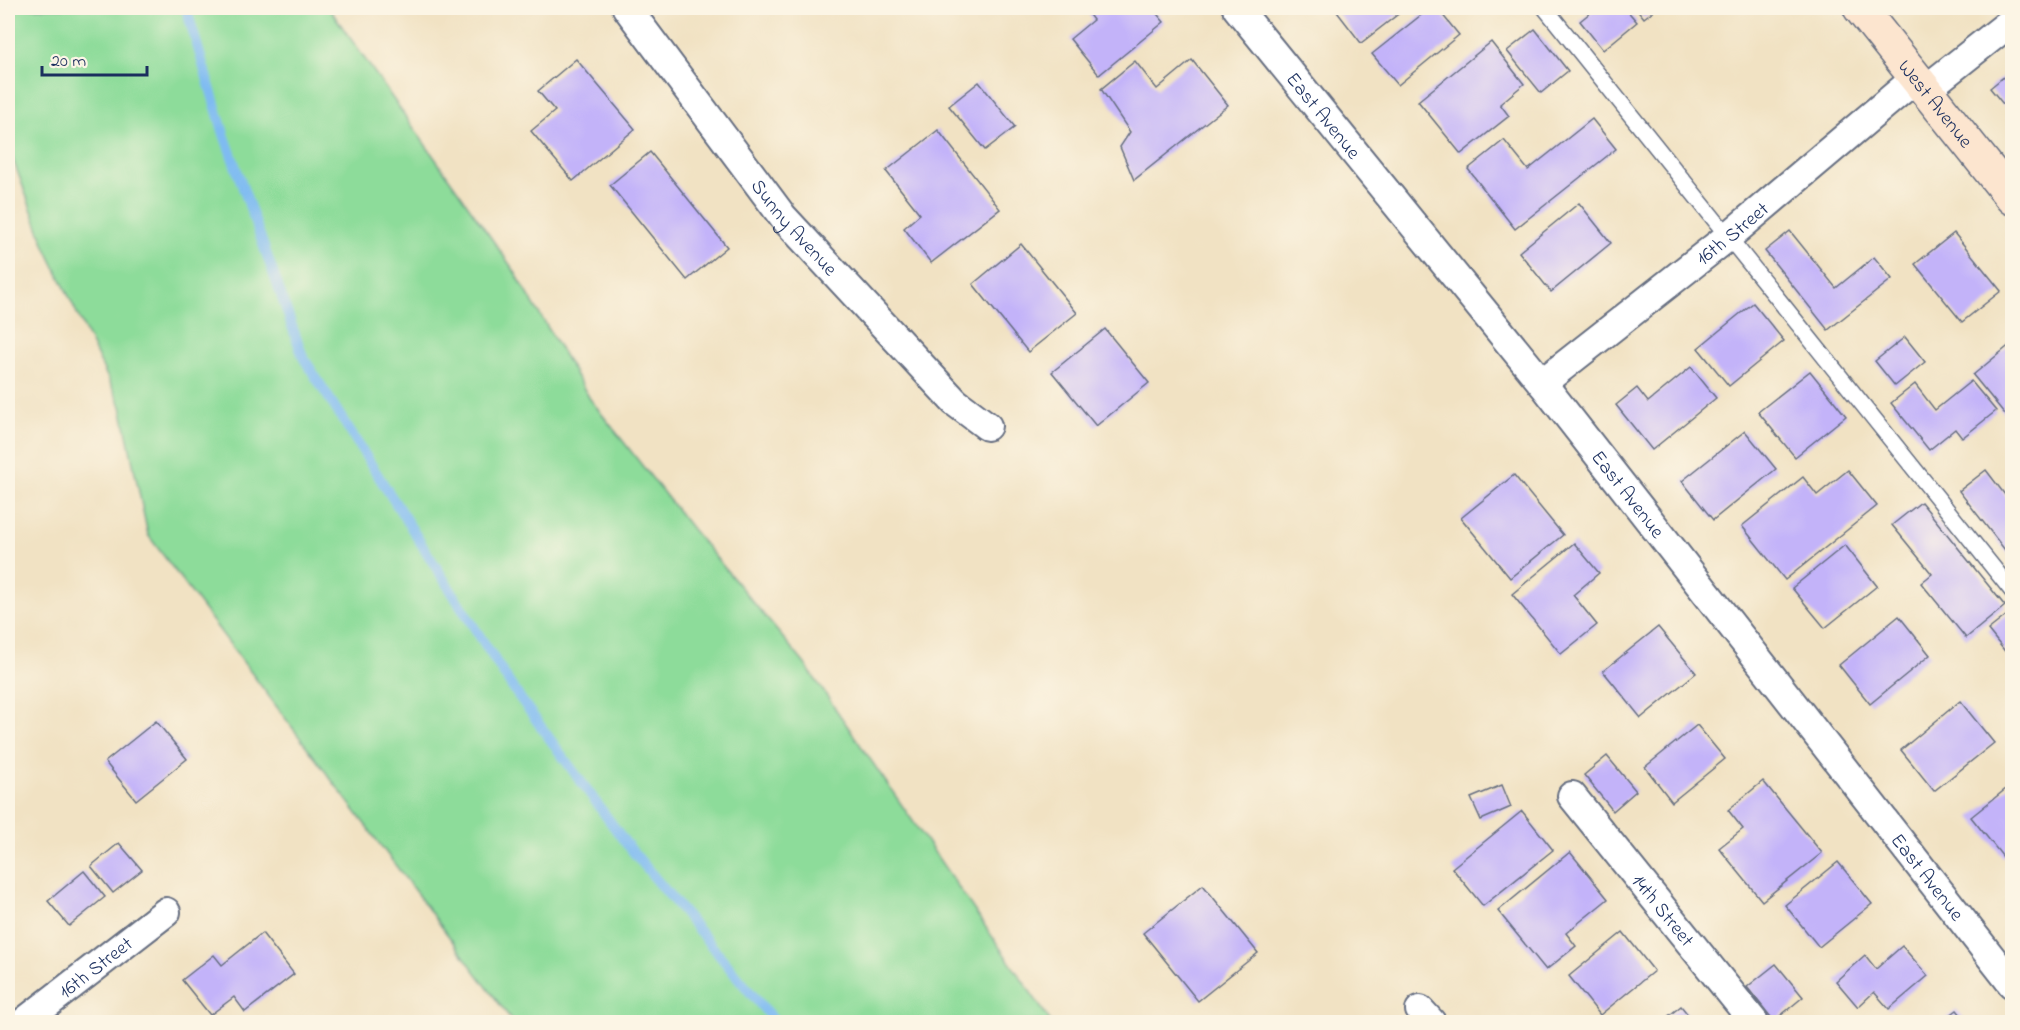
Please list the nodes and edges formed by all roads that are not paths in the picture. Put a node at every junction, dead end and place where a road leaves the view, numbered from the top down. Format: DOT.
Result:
graph roads {
  1 [pos="627,8"];
  2 [pos="1238,8"];
  3 [pos="1545,8"];
  4 [pos="1860,8"];
  5 [pos="2013,21"];
  6 [pos="1921,84"];
  7 [pos="2013,198"];
  8 [pos="1729,236"];
  9 [pos="1542,383"];
  10 [pos="987,426"];
  11 [pos="2013,591"];
  12 [pos="1572,796"];
  13 [pos="166,912"];
  14 [pos="2013,984"];
  15 [pos="24,1023"];
  16 [pos="1754,1023"];
  1 -- 10 [label="street, Sunny Avenue"];
  2 -- 9 [label="street, East Avenue"];
  3 -- 8 [label="lane"];
  4 -- 6 [label="main road, West Avenue"];
  5 -- 6 [label="street, 16th Street"];
  6 -- 7 [label="main road, West Avenue"];
  6 -- 8 [label="street, 16th Street"];
  8 -- 9 [label="street, 16th Street"];
  8 -- 11 [label="lane"];
  9 -- 14 [label="street, East Avenue"];
  12 -- 16 [label="street, 14th Street"];
  13 -- 15 [label="street, 16th Street"];
}
